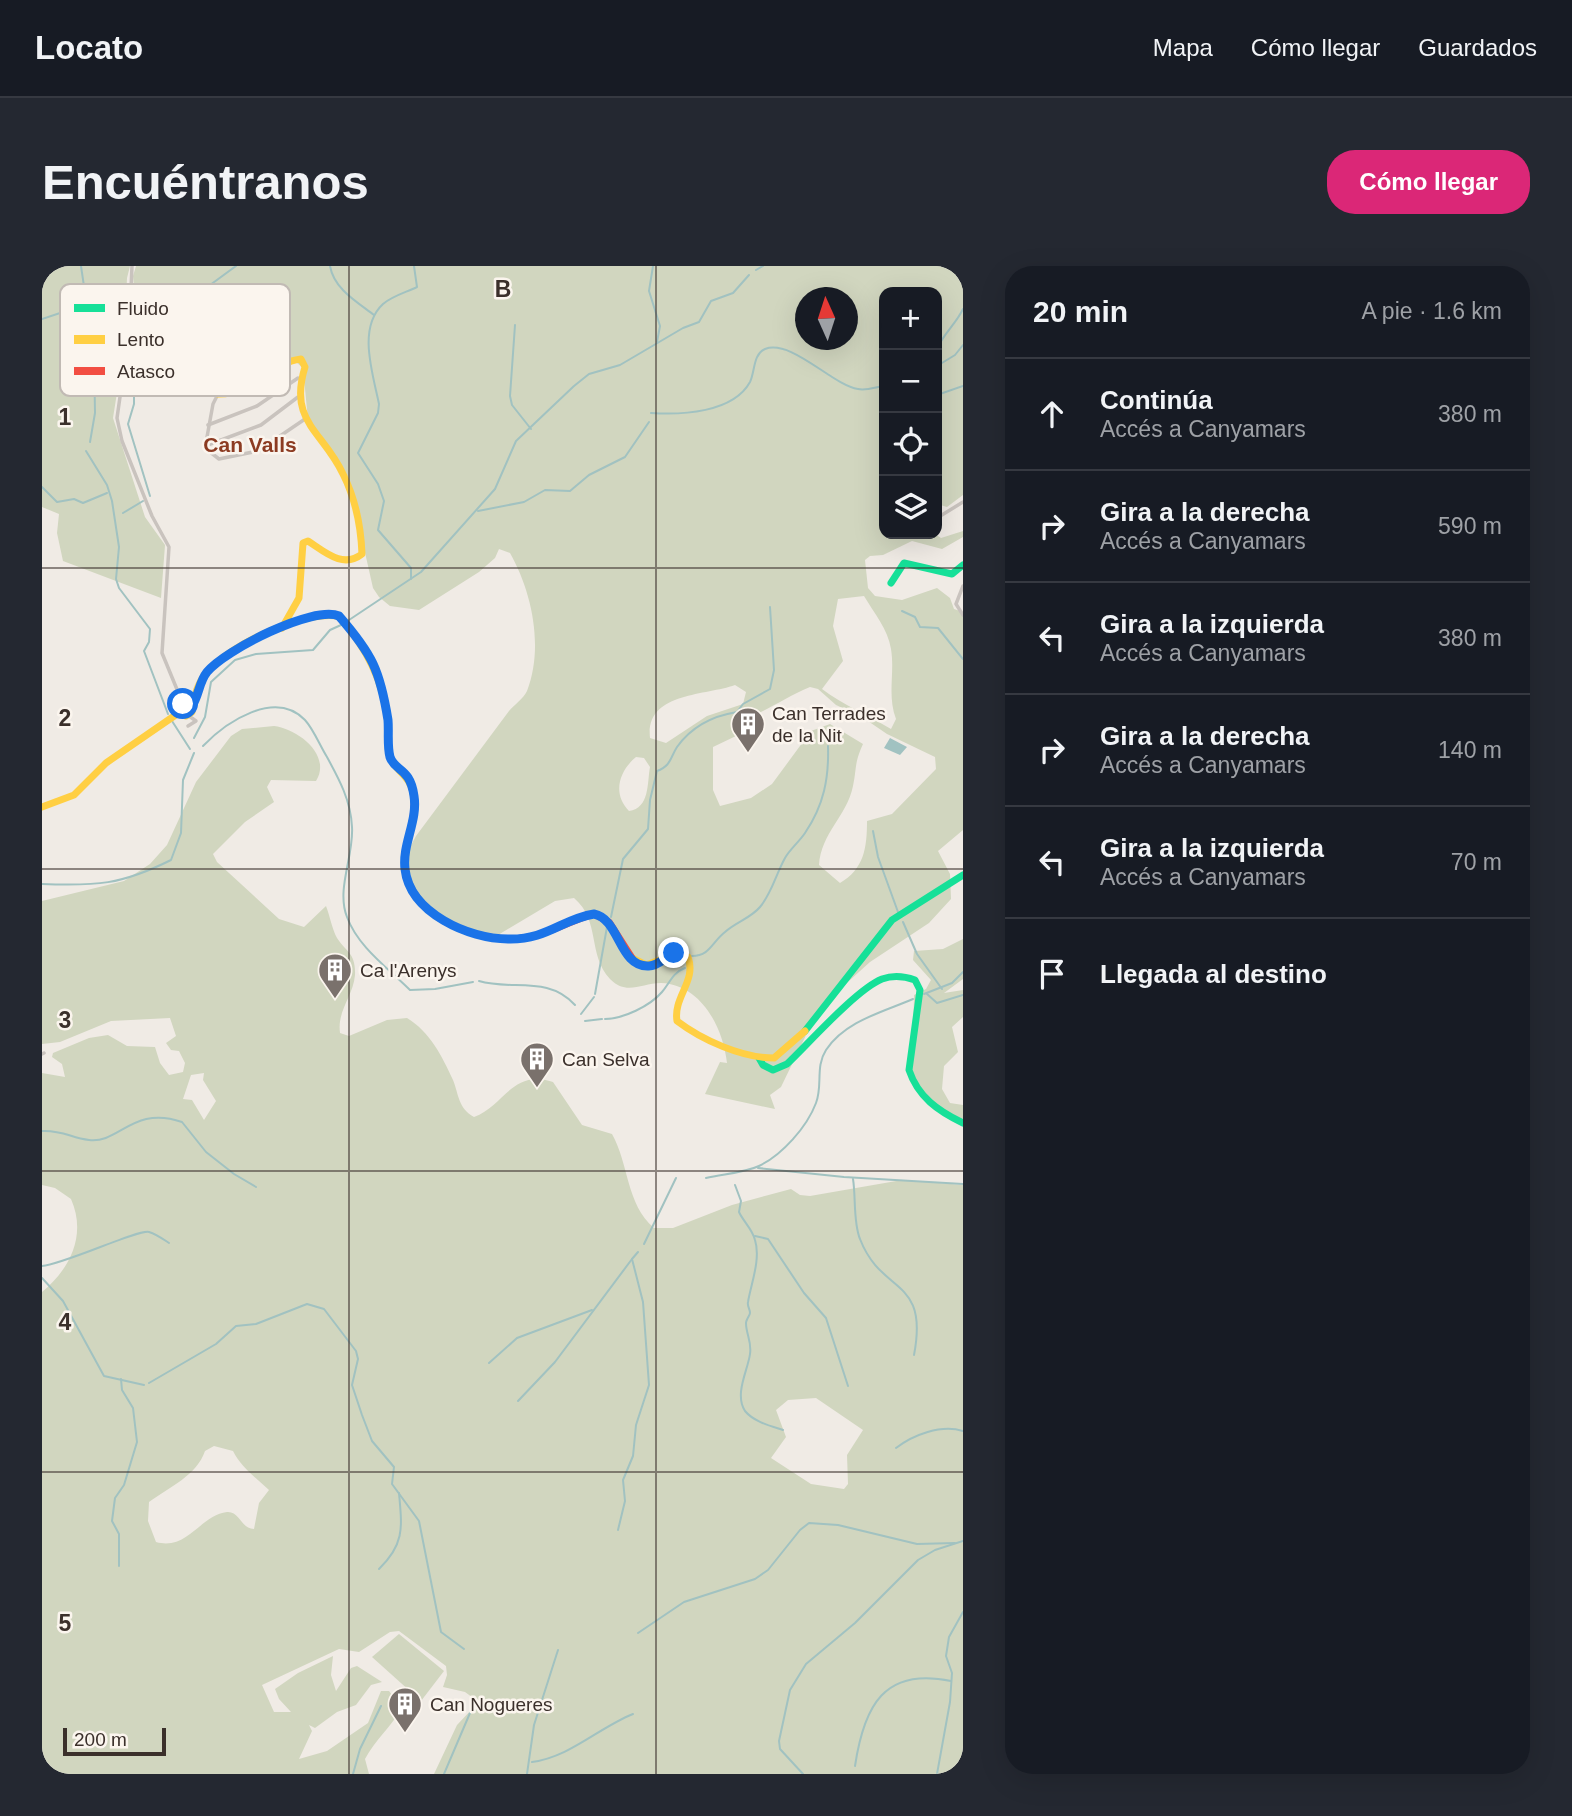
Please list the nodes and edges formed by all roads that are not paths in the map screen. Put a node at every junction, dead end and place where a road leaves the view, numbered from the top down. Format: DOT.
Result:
graph roads {
  1 [pos="132,266"];
  2 [pos="131,284"];
  3 [pos="290,363"];
  4 [pos="298,378"];
  5 [pos="290,383"];
  6 [pos="120,396"];
  7 [pos="217,396"];
  8 [pos="272,396"];
  9 [pos="299,397"];
  10 [pos="305,419"];
  11 [pos="207,426"];
  12 [pos="205,446"];
  13 [pos="963,502"];
  14 [pos="942,515"];
  15 [pos="962,569"];
  16 [pos="891,583"];
  17 [pos="963,586"];
  18 [pos="963,615"];
  19 [pos="282,628"];
  20 [pos="185,707"];
  21 [pos="189,716"];
  22 [pos="188,726"];
  23 [pos="42,807"];
  24 [pos="963,875"];
  25 [pos="759,1058"];
  26 [pos="963,1123"];
  1 -- 2 [label="street"];
  3 -- 4 [label="street"];
  4 -- 5 [label="street"];
  4 -- 9 [label="street"];
  6 -- 20 [label="street"];
  7 -- 11 [label="street"];
  8 -- 11 [label="street"];
  9 -- 10 [label="street"];
  9 -- 12 [label="street"];
  10 -- 12 [label="street"];
  10 -- 19 [label="street"];
  11 -- 12 [label="street"];
  13 -- 14 [label="street"];
  15 -- 16 [label="street"];
  17 -- 18 [label="street"];
  19 -- 20 [label="street"];
  19 -- 25 [label="street"];
  20 -- 21 [label="street"];
  20 -- 23 [label="street"];
  21 -- 22 [label="street"];
  24 -- 25 [label="street"];
  25 -- 26 [label="street"];
}
